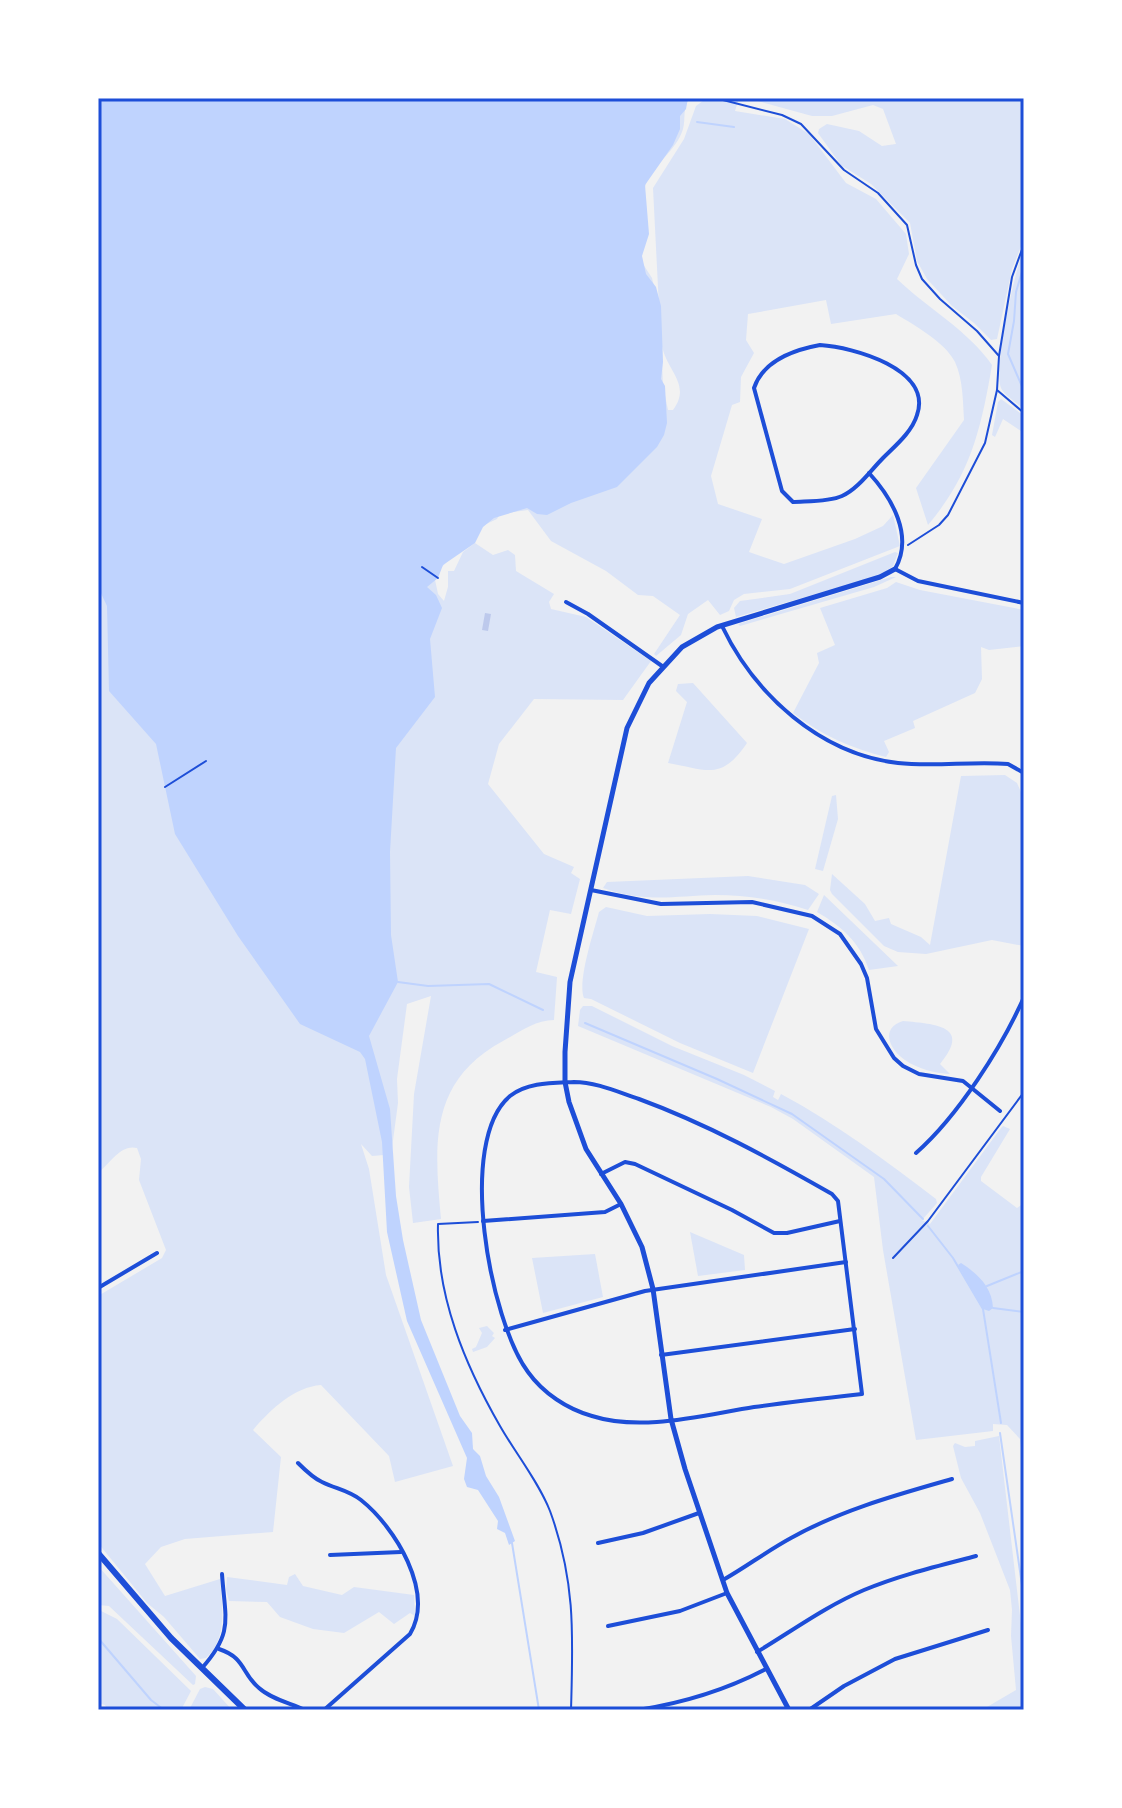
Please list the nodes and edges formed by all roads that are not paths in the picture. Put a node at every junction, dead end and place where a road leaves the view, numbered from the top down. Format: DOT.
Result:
graph roads {
  1 [pos="869,473"];
  2 [pos="895,569"];
  3 [pos="566,602"];
  4 [pos="1024,603"];
  5 [pos="722,626"];
  6 [pos="662,666"];
  7 [pos="1024,773"];
  8 [pos="591,890"];
  9 [pos="1024,997"];
  10 [pos="565,1082"];
  11 [pos="971,1087"];
  12 [pos="1000,1111"];
  13 [pos="916,1153"];
  14 [pos="601,1174"];
  15 [pos="621,1204"];
  16 [pos="483,1221"];
  17 [pos="840,1221"];
  18 [pos="157,1253"];
  19 [pos="846,1262"];
  20 [pos="98,1288"];
  21 [pos="653,1289"];
  22 [pos="855,1329"];
  23 [pos="505,1330"];
  24 [pos="661,1355"];
  25 [pos="671,1419"];
  26 [pos="298,1463"];
  27 [pos="952,1479"];
  28 [pos="699,1513"];
  29 [pos="598,1543"];
  30 [pos="401,1552"];
  31 [pos="98,1553"];
  32 [pos="330,1555"];
  33 [pos="976,1556"];
  34 [pos="222,1574"];
  35 [pos="723,1580"];
  36 [pos="727,1593"];
  37 [pos="608,1626"];
  38 [pos="988,1630"];
  39 [pos="219,1649"];
  40 [pos="757,1652"];
  41 [pos="202,1669"];
  42 [pos="766,1669"];
  43 [pos="245,1710"];
  44 [pos="305,1710"];
  45 [pos="324,1710"];
  46 [pos="638,1710"];
  47 [pos="789,1710"];
  48 [pos="809,1710"];
  1 -- 1 [label="street"];
  1 -- 2 [label="street"];
  2 -- 4 [label="street"];
  2 -- 5 [label="street"];
  3 -- 6 [label="street"];
  5 -- 6 [label="street"];
  5 -- 7 [label="street"];
  6 -- 8 [label="street"];
  8 -- 10 [label="street"];
  8 -- 11 [label="street"];
  9 -- 11 [label="street"];
  10 -- 14 [label="street"];
  10 -- 16 [label="street"];
  10 -- 17 [label="street"];
  11 -- 12 [label="street"];
  11 -- 13 [label="street"];
  14 -- 15 [label="street"];
  14 -- 17 [label="street"];
  15 -- 16 [label="street"];
  15 -- 21 [label="street"];
  16 -- 23 [label="street"];
  17 -- 19 [label="street"];
  18 -- 20 [label="street"];
  19 -- 21 [label="street"];
  19 -- 22 [label="street"];
  21 -- 23 [label="street"];
  21 -- 24 [label="street"];
  22 -- 24 [label="street"];
  22 -- 25 [label="street"];
  23 -- 25 [label="street"];
  24 -- 25 [label="street"];
  25 -- 28 [label="street"];
  26 -- 30 [label="street"];
  27 -- 35 [label="street"];
  28 -- 29 [label="street"];
  28 -- 35 [label="street"];
  30 -- 32 [label="street"];
  30 -- 45 [label="street"];
  31 -- 41 [label="highway"];
  33 -- 40 [label="street"];
  34 -- 39 [label="street"];
  35 -- 36 [label="street"];
  36 -- 37 [label="street"];
  36 -- 40 [label="street"];
  38 -- 48 [label="street"];
  39 -- 41 [label="street"];
  39 -- 44 [label="street"];
  40 -- 42 [label="street"];
  41 -- 43 [label="highway"];
  42 -- 46 [label="street"];
  42 -- 47 [label="street"];
}
